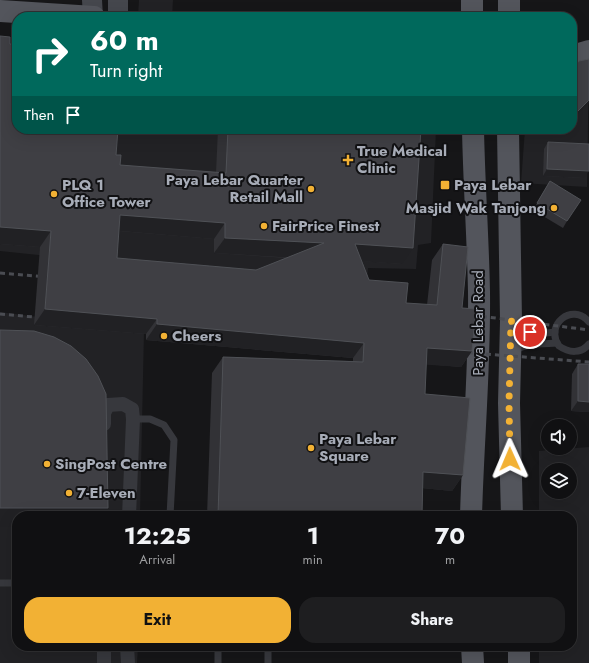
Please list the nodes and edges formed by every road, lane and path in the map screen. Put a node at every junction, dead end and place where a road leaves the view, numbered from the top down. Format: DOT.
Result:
graph roads {
  1 [pos="92,0"];
  2 [pos="118,0"];
  3 [pos="472,0"];
  4 [pos="510,0"];
  5 [pos="0,11"];
  6 [pos="16,12"];
  7 [pos="93,12"];
  8 [pos="118,12"];
  9 [pos="472,12"];
  10 [pos="509,12"];
  11 [pos="577,45"];
  12 [pos="589,45"];
  13 [pos="589,50"];
  14 [pos="577,54"];
  15 [pos="508,134"];
  16 [pos="473,139"];
  17 [pos="511,321"];
  18 [pos="589,322"];
  19 [pos="554,332"];
  20 [pos="557,343"];
  21 [pos="589,344"];
  22 [pos="510,352"];
  23 [pos="133,419"];
  24 [pos="104,436"];
  25 [pos="129,511"];
  26 [pos="170,511"];
  27 [pos="471,511"];
  28 [pos="512,511"];
  29 [pos="0,582"];
  30 [pos="12,583"];
  31 [pos="104,651"];
  32 [pos="127,651"];
  33 [pos="218,651"];
  34 [pos="268,651"];
  35 [pos="472,651"];
  36 [pos="519,651"];
  37 [pos="104,663"];
  38 [pos="128,663"];
  39 [pos="218,663"];
  40 [pos="268,663"];
  41 [pos="473,663"];
  42 [pos="519,663"];
  1 -- 7 [label="main road"];
  2 -- 8 [label="main road"];
  3 -- 9 [label="main road"];
  4 -- 10 [label="main road"];
  5 -- 6 [label="main road"];
  11 -- 12 [label="main road"];
  13 -- 14 [label="main road"];
  15 -- 17 [label="main road"];
  16 -- 27 [label="main road, Paya Lebar Road"];
  17 -- 19 [label="lane"];
  17 -- 22 [label="main road"];
  18 -- 19 [label="lane"];
  19 -- 20 [label="lane"];
  20 -- 21 [label="lane"];
  20 -- 22 [label="lane"];
  22 -- 28 [label="main road"];
  23 -- 24 [label="street"];
  23 -- 25 [label="street"];
  23 -- 26 [label="lane"];
  29 -- 30 [label="lane"];
  31 -- 37 [label="street"];
  32 -- 38 [label="street"];
  33 -- 39 [label="lane"];
  34 -- 40 [label="lane"];
  35 -- 41 [label="main road"];
  36 -- 42 [label="main road"];
}
